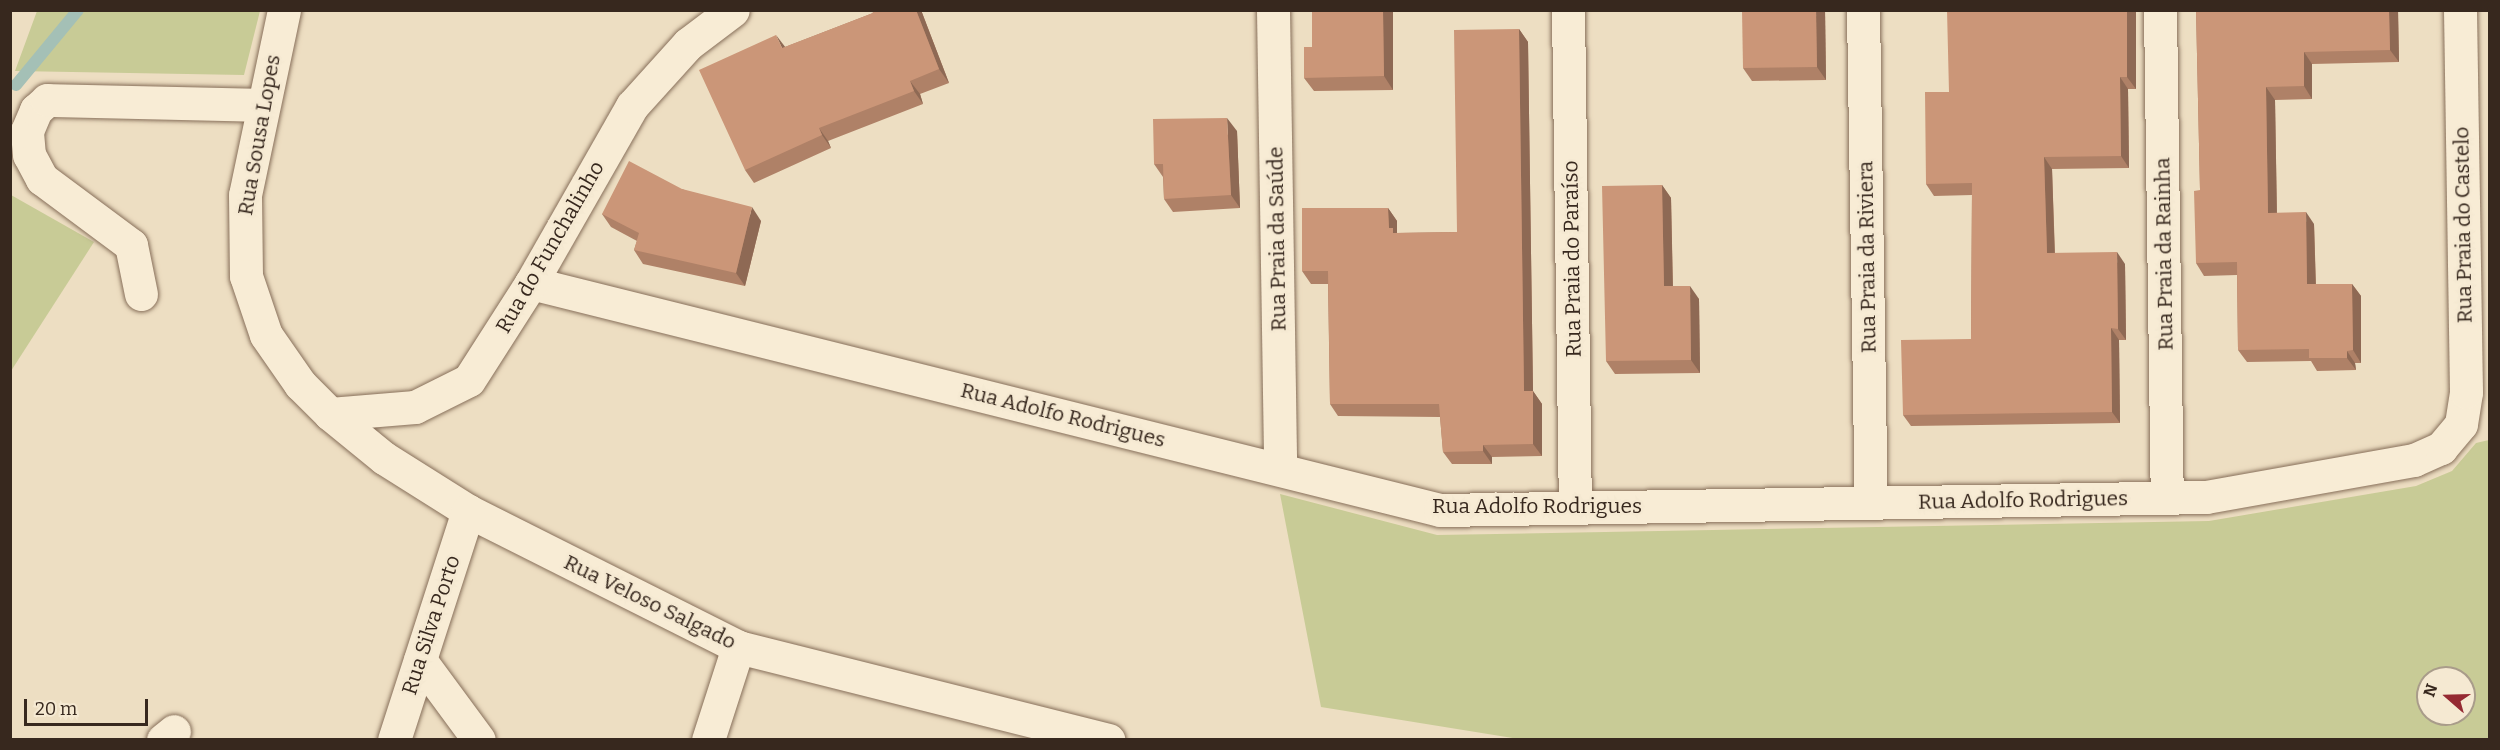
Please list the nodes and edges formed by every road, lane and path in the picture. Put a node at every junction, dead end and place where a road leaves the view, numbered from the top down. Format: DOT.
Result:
graph roads {
  1 [pos="284,10"];
  2 [pos="733,10"];
  3 [pos="1273,10"];
  4 [pos="1568,10"];
  5 [pos="1863,10"];
  6 [pos="2160,10"];
  7 [pos="2460,10"];
  8 [pos="261,105"];
  9 [pos="531,283"];
  10 [pos="141,294"];
  11 [pos="330,414"];
  12 [pos="2453,437"];
  13 [pos="1280,468"];
  14 [pos="2167,498"];
  15 [pos="1871,503"];
  16 [pos="1575,508"];
  17 [pos="468,511"];
  18 [pos="738,648"];
  19 [pos="420,660"];
  20 [pos="394,740"];
  21 [pos="479,740"];
  22 [pos="708,740"];
  23 [pos="1109,740"];
  1 -- 8 [label="street, Rua Sousa Lopes"];
  2 -- 9 [label="street, Rua do Funchalinho"];
  3 -- 13 [label="street, Rua Praia da Saúde"];
  4 -- 16 [label="street, Rua Praia do Paraíso"];
  5 -- 15 [label="street, Rua Praia da Riviera"];
  6 -- 14 [label="street, Rua Praia da Rainha"];
  7 -- 12 [label="street, Rua Praia do Castelo"];
  8 -- 10 [label="street"];
  8 -- 11 [label="street, Rua Sousa Lopes"];
  9 -- 11 [label="street, Rua do Funchalinho"];
  9 -- 13 [label="street, Rua Adolfo Rodrigues"];
  11 -- 17 [label="street, Rua Veloso Salgado"];
  12 -- 14 [label="street, Rua Adolfo Rodrigues"];
  13 -- 16 [label="street, Rua Adolfo Rodrigues"];
  14 -- 15 [label="street, Rua Adolfo Rodrigues"];
  15 -- 16 [label="street, Rua Adolfo Rodrigues"];
  17 -- 18 [label="street, Rua Veloso Salgado"];
  17 -- 19 [label="street, Rua Silva Porto"];
  18 -- 22 [label="street"];
  18 -- 23 [label="street, Rua Veloso Salgado"];
  19 -- 20 [label="street, Rua Silva Porto"];
  19 -- 21 [label="street"];
}
